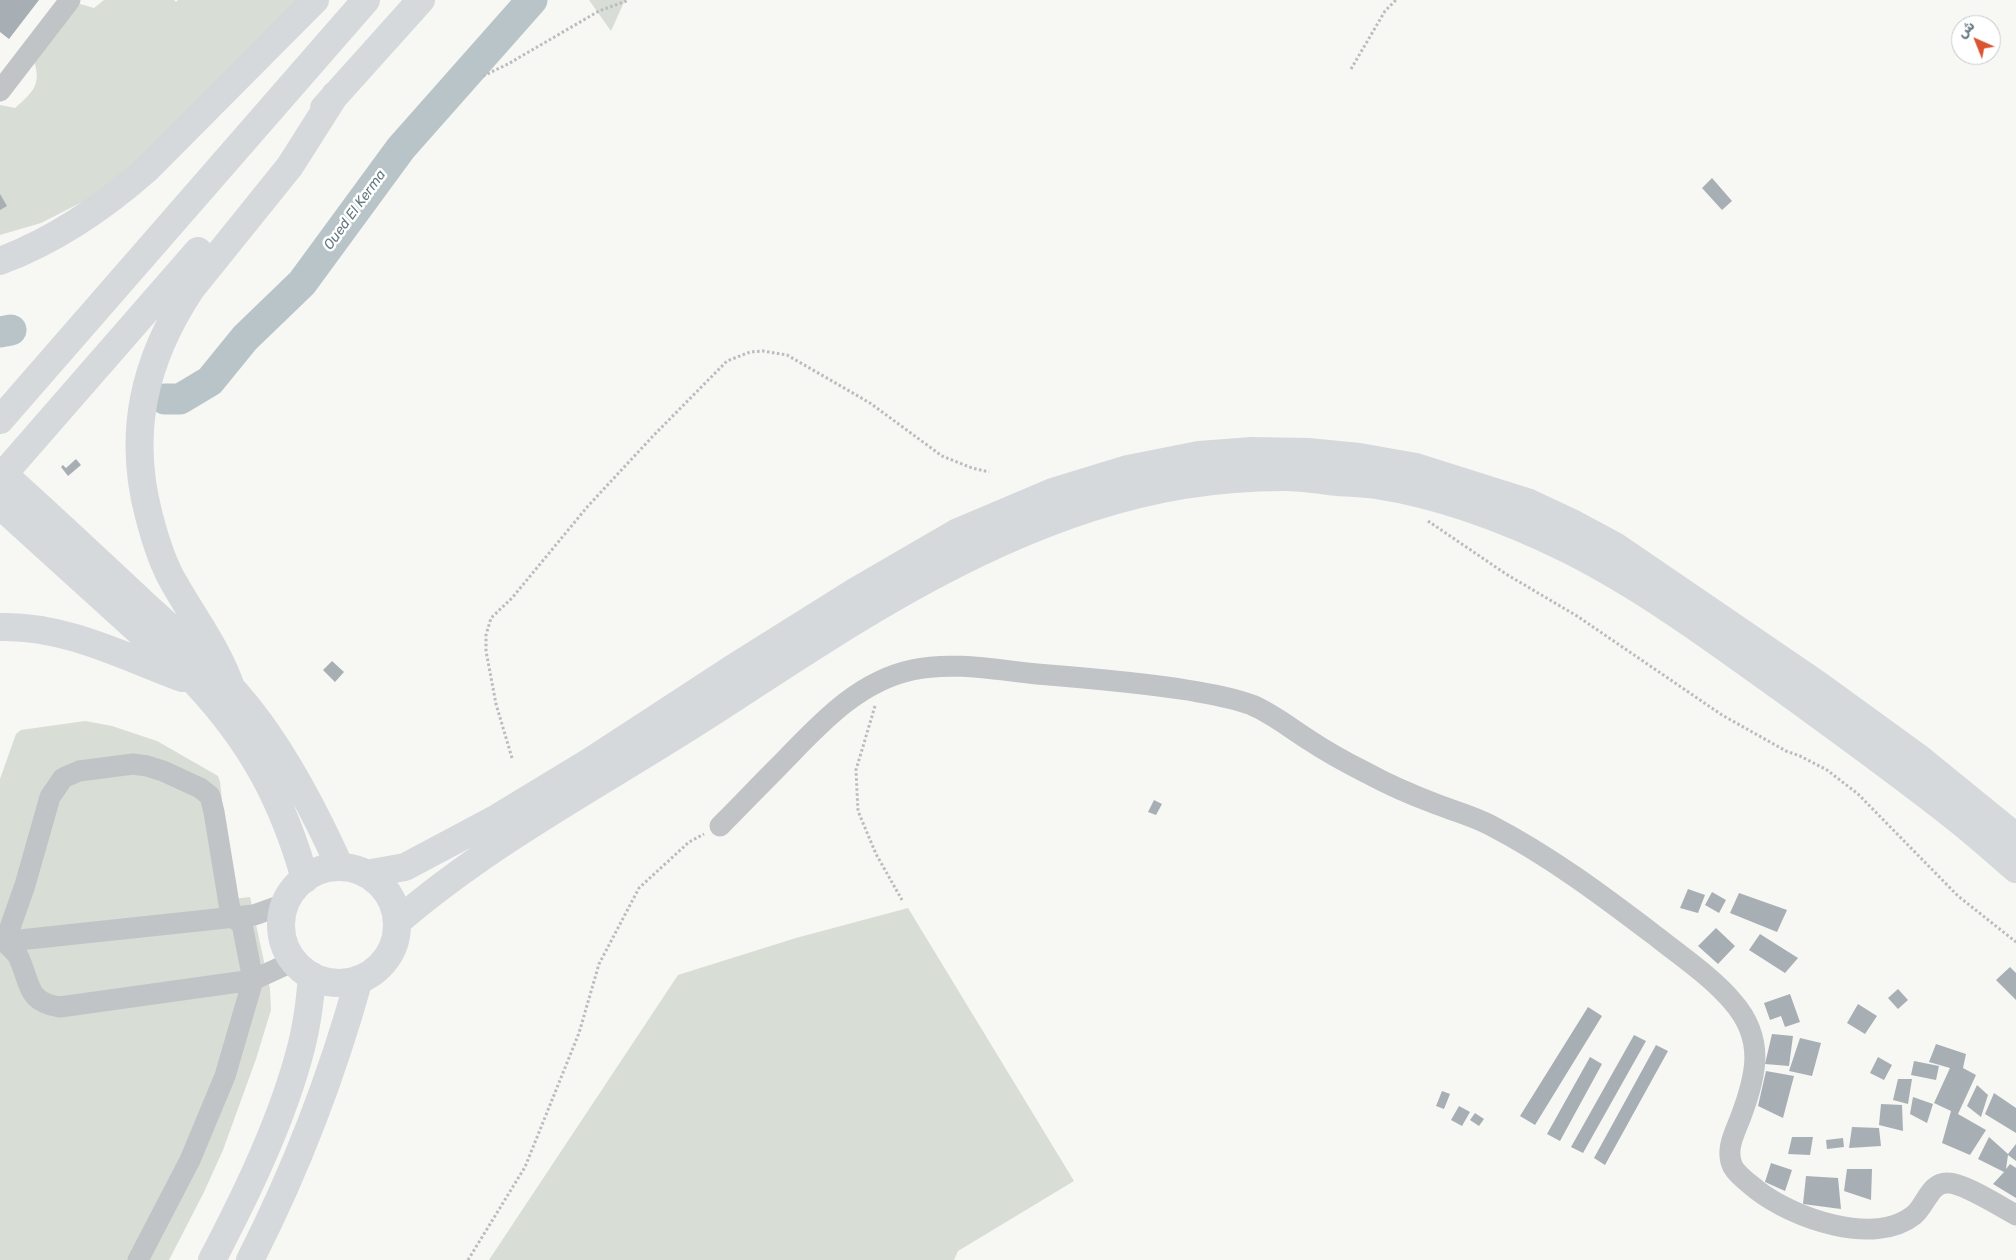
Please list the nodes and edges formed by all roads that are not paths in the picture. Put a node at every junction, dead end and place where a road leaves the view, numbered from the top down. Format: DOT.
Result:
graph roads {
  1 [pos="70,0"];
  2 [pos="315,0"];
  3 [pos="366,0"];
  4 [pos="421,0"];
  5 [pos="4,80"];
  6 [pos="335,95"];
  7 [pos="0,261"];
  8 [pos="0,420"];
  9 [pos="0,471"];
  10 [pos="0,478"];
  11 [pos="15,507"];
  12 [pos="0,627"];
  13 [pos="197,684"];
  14 [pos="232,690"];
  15 [pos="720,826"];
  16 [pos="2016,837"];
  17 [pos="2016,869"];
  18 [pos="353,870"];
  19 [pos="305,879"];
  20 [pos="285,904"];
  21 [pos="230,916"];
  22 [pos="396,922"];
  23 [pos="2,942"];
  24 [pos="303,969"];
  25 [pos="359,979"];
  26 [pos="253,980"];
  27 [pos="2016,1215"];
  28 [pos="138,1260"];
  29 [pos="212,1260"];
  30 [pos="250,1260"];
  1 -- 5 [label="street"];
  2 -- 7 [label="main road"];
  3 -- 8 [label="main road"];
  4 -- 6 [label="main road"];
  6 -- 10 [label="main road"];
  6 -- 14 [label="main road"];
  9 -- 11 [label="main road"];
  11 -- 13 [label="main road"];
  11 -- 14 [label="main road"];
  12 -- 13 [label="main road"];
  13 -- 19 [label="main road"];
  14 -- 18 [label="main road"];
  15 -- 27 [label="street"];
  16 -- 18 [label="main road"];
  17 -- 22 [label="main road"];
  18 -- 19 [label="main road"];
  18 -- 22 [label="main road"];
  19 -- 20 [label="main road"];
  20 -- 21 [label="street"];
  20 -- 24 [label="main road"];
  21 -- 23 [label="street"];
  21 -- 23 [label="street"];
  21 -- 26 [label="street"];
  22 -- 25 [label="main road"];
  23 -- 26 [label="street"];
  24 -- 25 [label="main road"];
  24 -- 26 [label="street"];
  24 -- 29 [label="main road"];
  25 -- 30 [label="main road"];
  26 -- 28 [label="street"];
}
